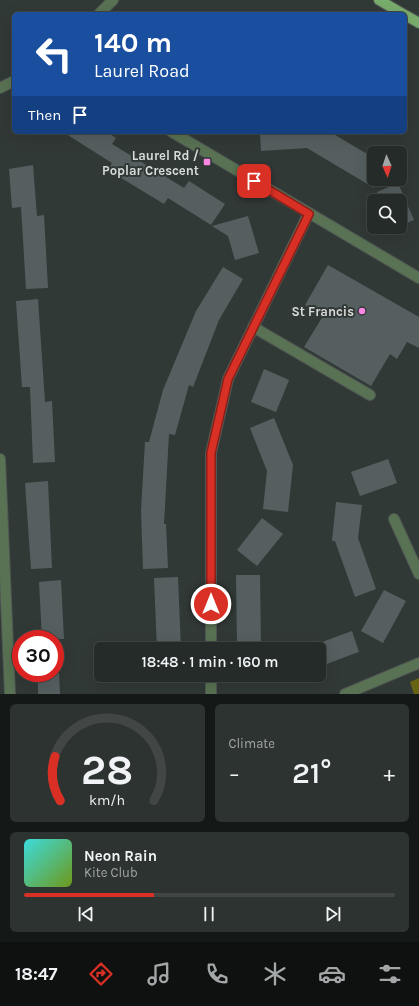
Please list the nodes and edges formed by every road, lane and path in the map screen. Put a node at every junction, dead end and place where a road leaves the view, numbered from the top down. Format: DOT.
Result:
graph roads {
  1 [pos="114,0"];
  2 [pos="379,0"];
  3 [pos="101,12"];
  4 [pos="400,12"];
  5 [pos="407,16"];
  6 [pos="419,23"];
  7 [pos="12,83"];
  8 [pos="0,88"];
  9 [pos="175,134"];
  10 [pos="309,214"];
  11 [pos="419,278"];
  12 [pos="253,327"];
  13 [pos="370,395"];
  14 [pos="0,459"];
  15 [pos="394,519"];
  16 [pos="419,574"];
  17 [pos="211,642"];
  18 [pos="419,663"];
  19 [pos="211,682"];
  20 [pos="10,694"];
  21 [pos="211,694"];
  22 [pos="345,694"];
  1 -- 3 [label="street"];
  2 -- 4 [label="main road"];
  5 -- 6 [label="main road"];
  7 -- 8 [label="street"];
  9 -- 10 [label="street"];
  10 -- 11 [label="street"];
  10 -- 12 [label="street"];
  12 -- 13 [label="street"];
  12 -- 17 [label="street"];
  14 -- 20 [label="street"];
  15 -- 16 [label="street"];
  18 -- 22 [label="street"];
  19 -- 21 [label="street"];
}
